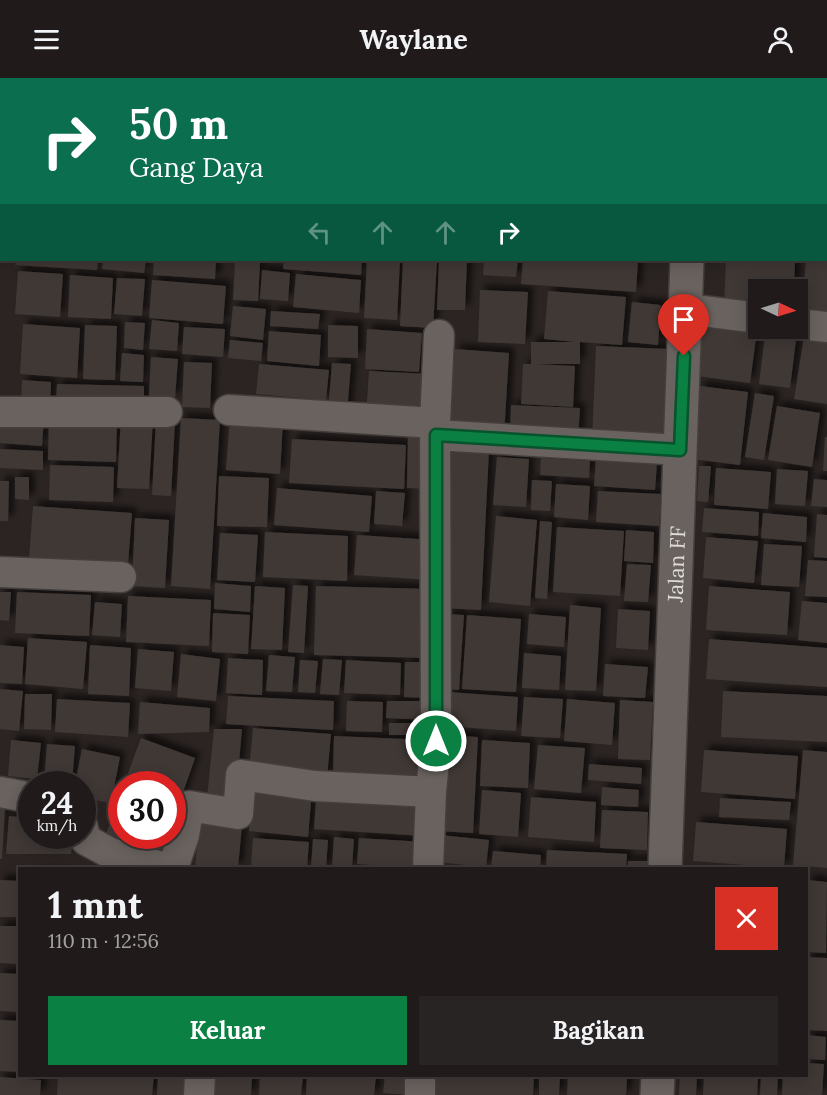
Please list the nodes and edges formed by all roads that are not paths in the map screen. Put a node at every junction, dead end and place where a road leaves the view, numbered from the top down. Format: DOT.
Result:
graph roads {
  1 [pos="687,261"];
  2 [pos="686,309"];
  3 [pos="748,317"];
  4 [pos="808,325"];
  5 [pos="827,327"];
  6 [pos="439,335"];
  7 [pos="229,410"];
  8 [pos="0,412"];
  9 [pos="167,412"];
  10 [pos="435,429"];
  11 [pos="680,450"];
  12 [pos="0,572"];
  13 [pos="121,577"];
  14 [pos="0,792"];
  15 [pos="432,792"];
  16 [pos="18,795"];
  17 [pos="96,845"];
  18 [pos="161,867"];
  19 [pos="173,867"];
  20 [pos="428,867"];
  21 [pos="666,867"];
  22 [pos="200,1077"];
  23 [pos="420,1077"];
  24 [pos="658,1077"];
  25 [pos="199,1095"];
  26 [pos="420,1095"];
  27 [pos="657,1095"];
  1 -- 2 [label="street, Jalan FF"];
  2 -- 3 [label="street"];
  2 -- 11 [label="street, Jalan FF"];
  4 -- 5 [label="street"];
  6 -- 10 [label="street"];
  7 -- 10 [label="street"];
  8 -- 9 [label="street"];
  10 -- 11 [label="street"];
  10 -- 15 [label="street"];
  11 -- 21 [label="street, Jalan FF"];
  12 -- 13 [label="street"];
  14 -- 16 [label="street"];
  15 -- 19 [label="street"];
  15 -- 20 [label="street"];
  17 -- 18 [label="street"];
  22 -- 25 [label="street"];
  23 -- 26 [label="street"];
  24 -- 27 [label="street"];
}
